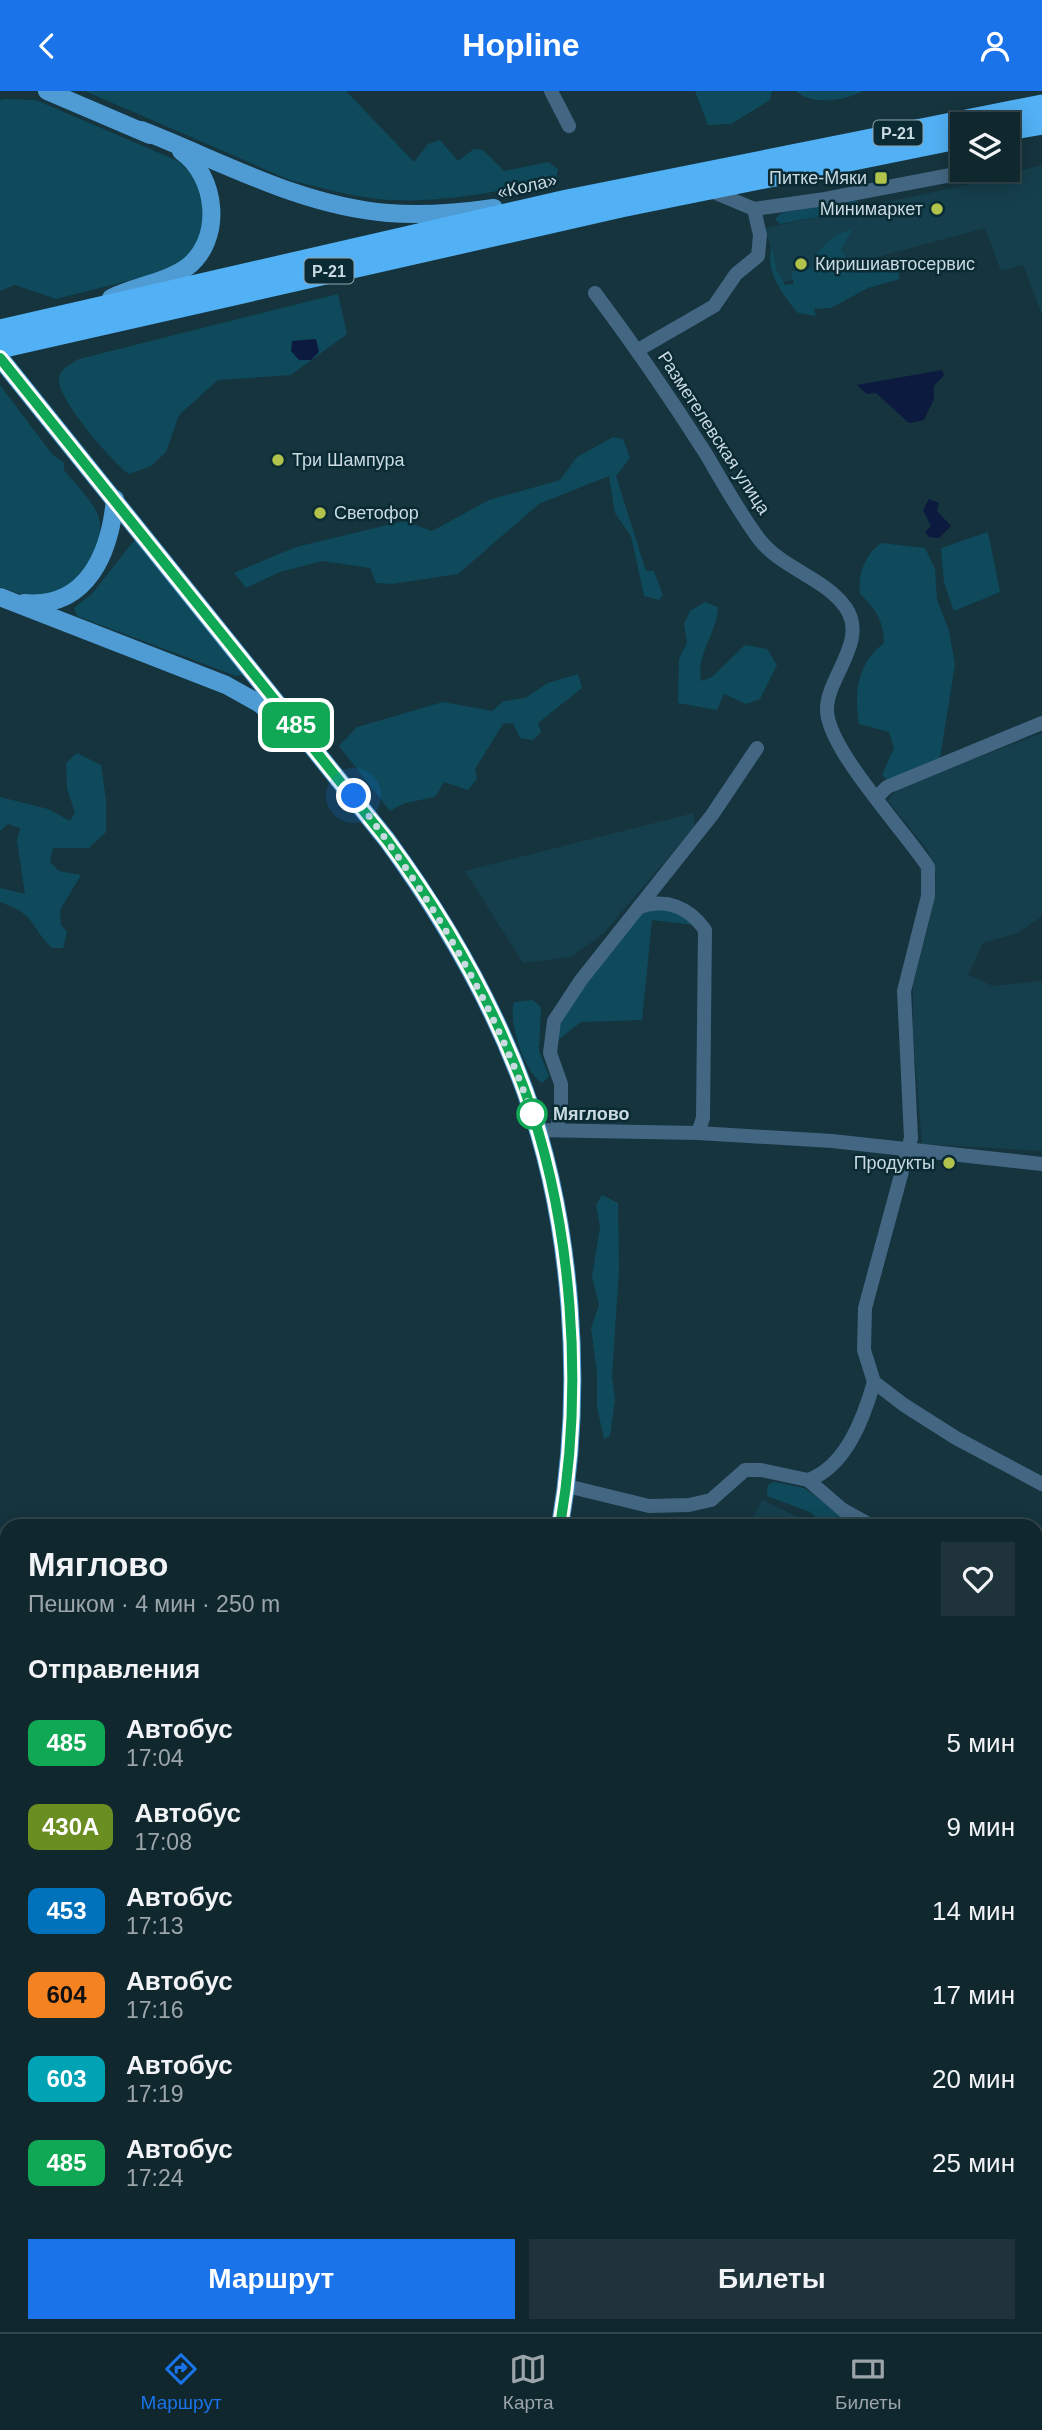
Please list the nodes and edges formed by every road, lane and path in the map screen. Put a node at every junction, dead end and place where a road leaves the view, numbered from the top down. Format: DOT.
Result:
graph roads {
  1 [pos="47,91"];
  2 [pos="551,91"];
  3 [pos="1042,96"];
  4 [pos="1042,105"];
  5 [pos="1042,124"];
  6 [pos="569,126"];
  7 [pos="141,130"];
  8 [pos="1020,131"];
  9 [pos="950,140"];
  10 [pos="753,162"];
  11 [pos="950,175"];
  12 [pos="709,190"];
  13 [pos="567,200"];
  14 [pos="754,209"];
  15 [pos="595,293"];
  16 [pos="92,307"];
  17 [pos="0,330"];
  18 [pos="30,332"];
  19 [pos="0,348"];
  20 [pos="638,350"];
  21 [pos="0,358"];
  22 [pos="115,499"];
  23 [pos="5,599"];
  24 [pos="1042,723"];
  25 [pos="757,748"];
  26 [pos="319,754"];
  27 [pos="876,798"];
  28 [pos="639,907"];
  29 [pos="537,1130"];
  30 [pos="557,1130"];
  31 [pos="698,1133"];
  32 [pos="907,1150"];
  33 [pos="1042,1164"];
  34 [pos="874,1382"];
  35 [pos="808,1480"];
  36 [pos="1042,1485"];
  37 [pos="567,1486"];
  38 [pos="561,1519"];
  39 [pos="860,1519"];
  1 -- 7 [label="main road"];
  2 -- 6 [label="street"];
  3 -- 10 [label="street"];
  4 -- 10 [label="highway, «Кола» / Р-21"];
  5 -- 8 [label="highway"];
  7 -- 13 [label="main road"];
  7 -- 16 [label="main road"];
  9 -- 12 [label="highway, Р-21"];
  10 -- 13 [label="highway, «Кола» / Р-21"];
  11 -- 14 [label="street"];
  12 -- 14 [label="street"];
  12 -- 18 [label="highway, Р-21"];
  13 -- 16 [label="highway, «Кола» / Р-21"];
  14 -- 20 [label="street"];
  15 -- 20 [label="street, Разметелевская улица"];
  16 -- 18 [label="highway, «Кола» / Р-21"];
  17 -- 18 [label="highway, Р-21"];
  18 -- 19 [label="highway, Р-21"];
  20 -- 27 [label="street, Разметелевская улица"];
  21 -- 22 [label="main road"];
  22 -- 23 [label="main road"];
  22 -- 26 [label="main road"];
  23 -- 26 [label="main road"];
  24 -- 27 [label="street"];
  25 -- 28 [label="street"];
  26 -- 29 [label="main road"];
  27 -- 32 [label="street, Разметелевская улица"];
  28 -- 30 [label="street"];
  28 -- 31 [label="street"];
  29 -- 30 [label="street"];
  29 -- 37 [label="main road"];
  30 -- 31 [label="street"];
  31 -- 32 [label="street"];
  32 -- 33 [label="street"];
  32 -- 34 [label="street, Разметелевская улица"];
  34 -- 35 [label="street"];
  34 -- 36 [label="street"];
  35 -- 37 [label="street"];
  35 -- 39 [label="street"];
  37 -- 38 [label="main road"];
}
